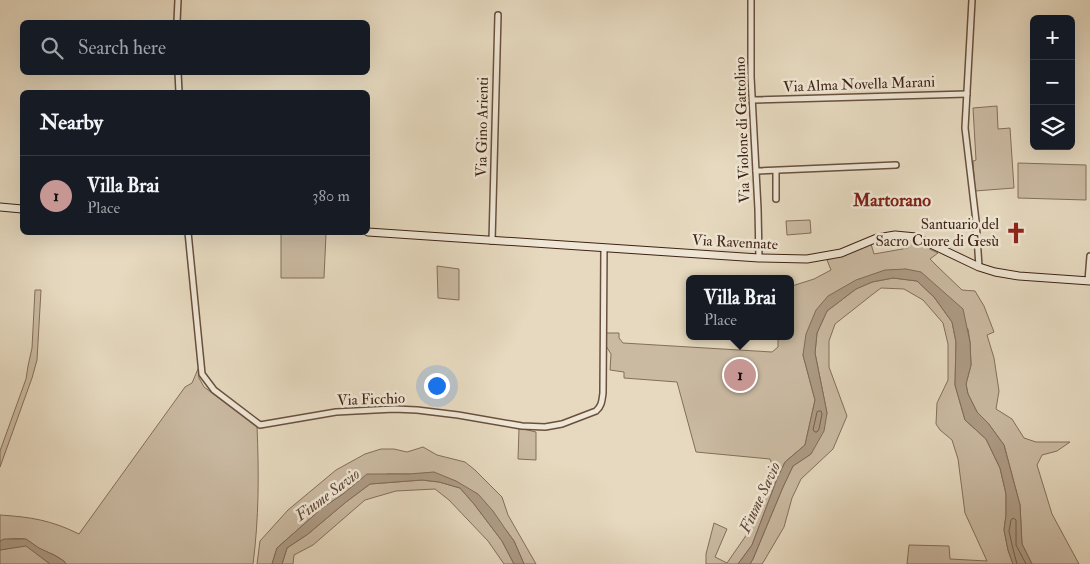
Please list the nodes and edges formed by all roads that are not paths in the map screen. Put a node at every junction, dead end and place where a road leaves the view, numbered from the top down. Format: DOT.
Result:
graph roads {
  1 [pos="178,0"];
  2 [pos="751,0"];
  3 [pos="972,0"];
  4 [pos="498,15"];
  5 [pos="177,20"];
  6 [pos="178,75"];
  7 [pos="179,90"];
  8 [pos="967,94"];
  9 [pos="752,100"];
  10 [pos="896,165"];
  11 [pos="756,171"];
  12 [pos="776,171"];
  13 [pos="776,199"];
  14 [pos="0,207"];
  15 [pos="20,209"];
  16 [pos="370,232"];
  17 [pos="188,235"];
  18 [pos="492,241"];
  19 [pos="604,248"];
  20 [pos="1090,256"];
  21 [pos="759,258"];
  22 [pos="979,267"];
  23 [pos="1089,281"];
  1 -- 5 [label="street"];
  2 -- 9 [label="street, Via Violone di Gattolino"];
  3 -- 8 [label="street"];
  4 -- 18 [label="street, Via Gino Arienti"];
  6 -- 7 [label="street"];
  8 -- 9 [label="street, Via Alma Novella Marani"];
  8 -- 22 [label="street"];
  9 -- 11 [label="street, Via Violone di Gattolino"];
  10 -- 12 [label="street"];
  11 -- 12 [label="street"];
  11 -- 21 [label="street, Via Violone di Gattolino"];
  12 -- 13 [label="street"];
  14 -- 15 [label="main road"];
  16 -- 18 [label="main road, Via Ravennate"];
  17 -- 19 [label="street, Via Ficchio"];
  18 -- 19 [label="main road, Via Ravennate"];
  19 -- 21 [label="main road, Via Ravennate"];
  20 -- 23 [label="street"];
  21 -- 22 [label="main road, Via Ravennate"];
  22 -- 23 [label="main road, Via Ravennate"];
}
